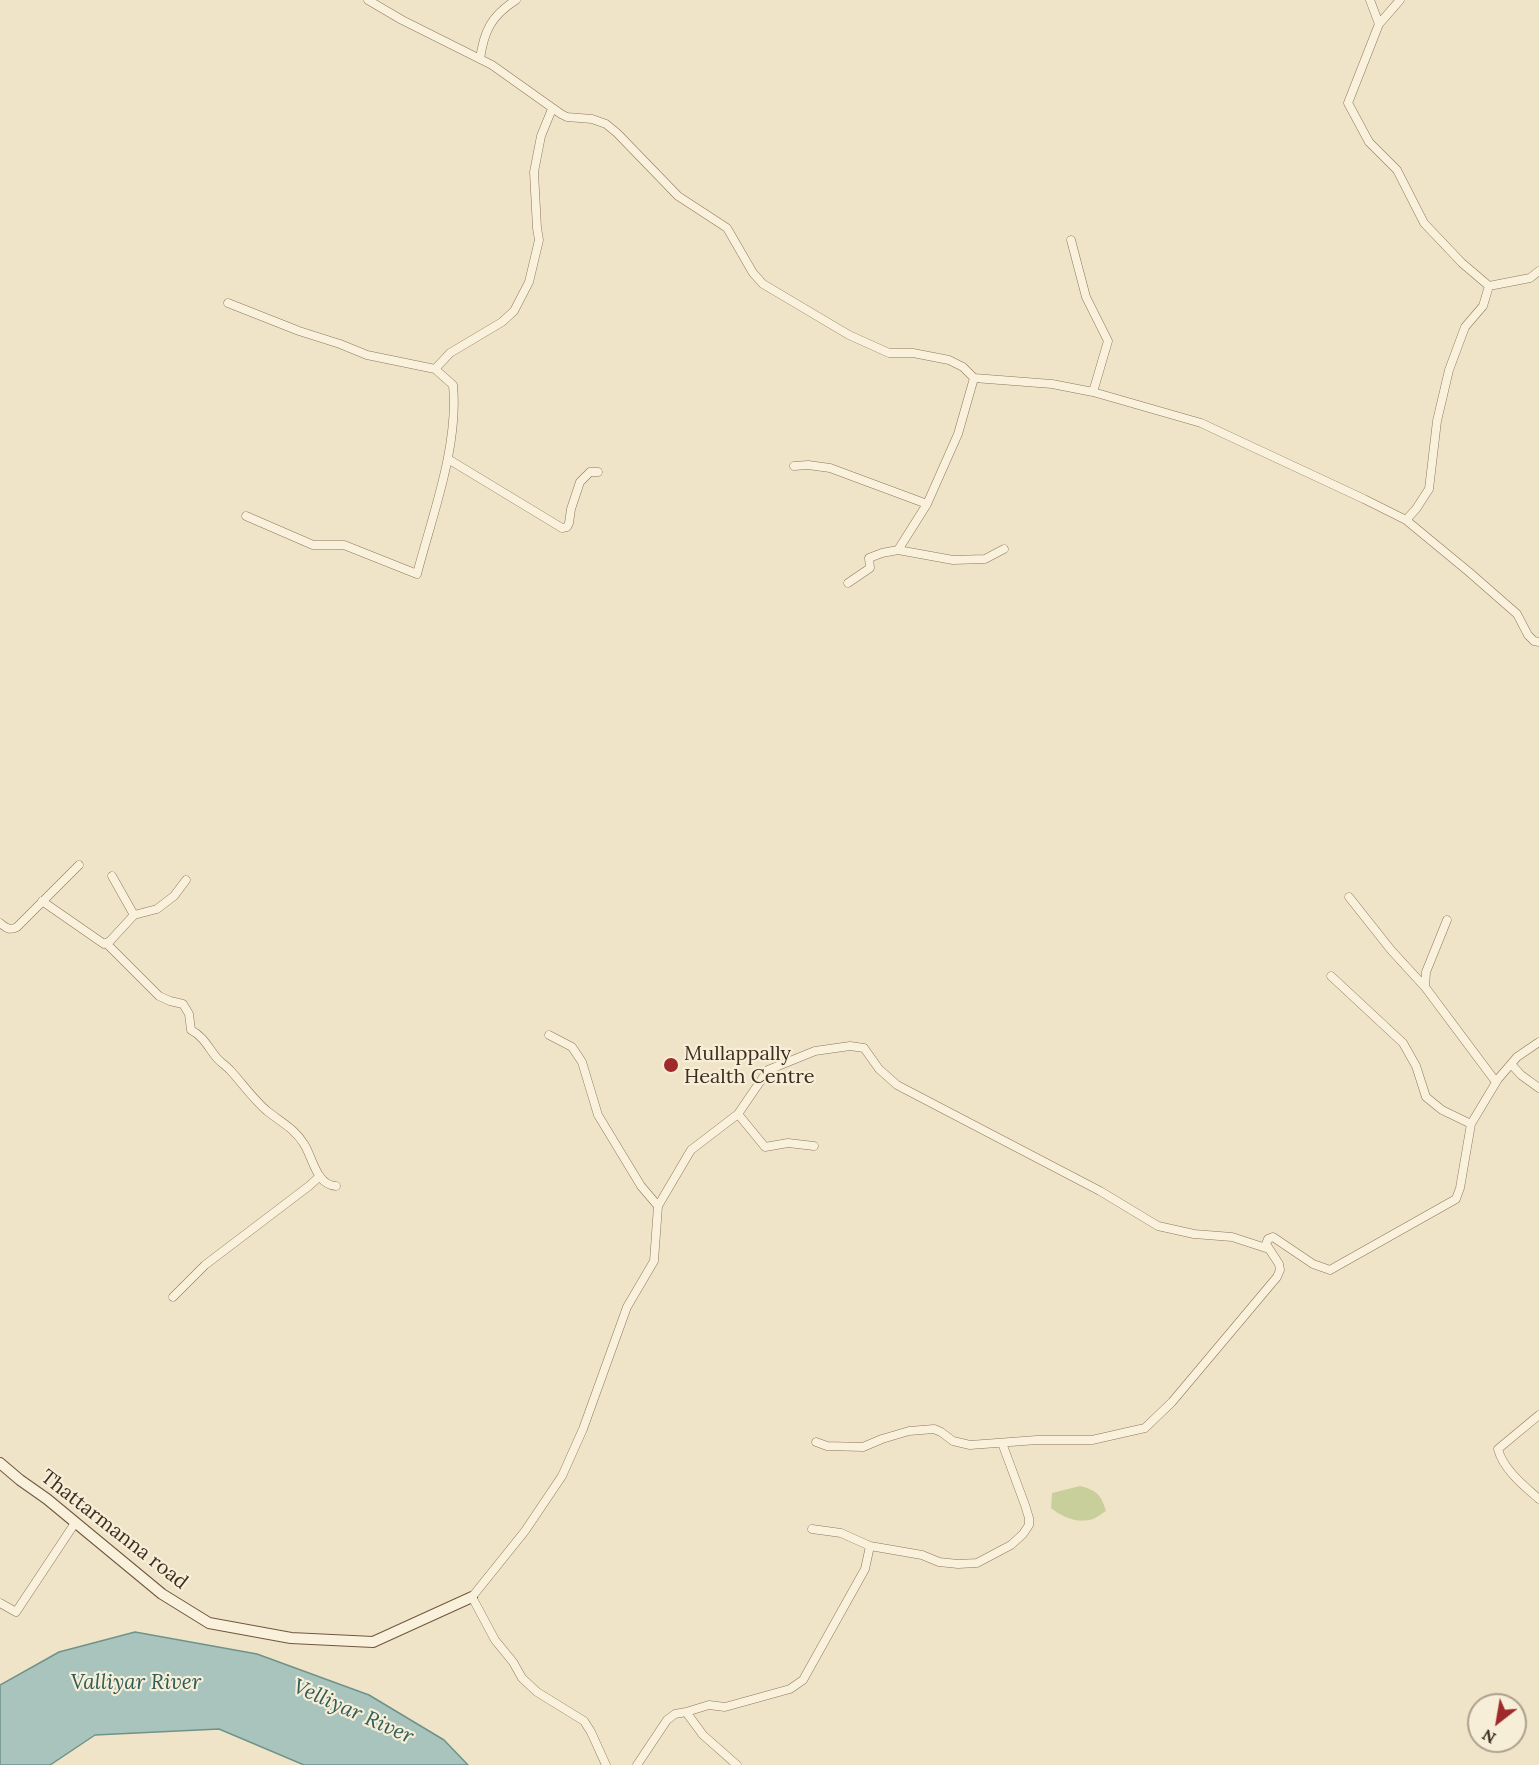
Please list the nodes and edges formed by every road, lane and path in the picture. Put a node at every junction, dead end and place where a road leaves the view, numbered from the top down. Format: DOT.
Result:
graph roads {
  1 [pos="368,0"];
  2 [pos="516,0"];
  3 [pos="1370,0"];
  4 [pos="1400,0"];
  5 [pos="1379,24"];
  6 [pos="480,59"];
  7 [pos="552,108"];
  8 [pos="1071,240"];
  9 [pos="1539,271"];
  10 [pos="1489,286"];
  11 [pos="228,303"];
  12 [pos="435,369"];
  13 [pos="974,378"];
  14 [pos="1093,392"];
  15 [pos="448,459"];
  16 [pos="794,466"];
  17 [pos="598,472"];
  18 [pos="927,504"];
  19 [pos="246,516"];
  20 [pos="1406,520"];
  21 [pos="1004,549"];
  22 [pos="898,550"];
  23 [pos="848,583"];
  24 [pos="1539,642"];
  25 [pos="79,865"];
  26 [pos="112,876"];
  27 [pos="186,880"];
  28 [pos="1349,897"];
  29 [pos="42,901"];
  30 [pos="134,915"];
  31 [pos="1447,920"];
  32 [pos="0,923"];
  33 [pos="106,943"];
  34 [pos="1331,976"];
  35 [pos="1425,987"];
  36 [pos="549,1035"];
  37 [pos="1539,1042"];
  38 [pos="1511,1064"];
  39 [pos="1496,1082"];
  40 [pos="1539,1088"];
  41 [pos="738,1114"];
  42 [pos="1471,1124"];
  43 [pos="814,1146"];
  44 [pos="320,1176"];
  45 [pos="336,1186"];
  46 [pos="658,1206"];
  47 [pos="1269,1249"];
  48 [pos="173,1297"];
  49 [pos="1539,1415"];
  50 [pos="816,1442"];
  51 [pos="1002,1443"];
  52 [pos="0,1463"];
  53 [pos="1539,1499"];
  54 [pos="75,1523"];
  55 [pos="812,1529"];
  56 [pos="870,1546"];
  57 [pos="472,1597"];
  58 [pos="0,1603"];
  59 [pos="686,1712"];
  60 [pos="606,1765"];
  61 [pos="637,1765"];
  62 [pos="737,1765"];
  1 -- 6 [label="street"];
  2 -- 6 [label="street"];
  3 -- 5 [label="street"];
  4 -- 5 [label="street"];
  5 -- 10 [label="street"];
  6 -- 7 [label="street"];
  7 -- 12 [label="street"];
  7 -- 13 [label="street"];
  8 -- 14 [label="street"];
  9 -- 10 [label="street"];
  10 -- 20 [label="street"];
  11 -- 12 [label="street"];
  12 -- 15 [label="street"];
  13 -- 14 [label="street"];
  13 -- 18 [label="street"];
  14 -- 20 [label="street"];
  15 -- 17 [label="street"];
  15 -- 19 [label="street"];
  16 -- 18 [label="street"];
  18 -- 22 [label="street"];
  20 -- 24 [label="street"];
  21 -- 22 [label="street"];
  22 -- 23 [label="street"];
  25 -- 29 [label="street"];
  26 -- 30 [label="street"];
  27 -- 30 [label="street"];
  28 -- 35 [label="street"];
  29 -- 32 [label="street"];
  29 -- 33 [label="street"];
  30 -- 33 [label="street"];
  31 -- 35 [label="street"];
  33 -- 44 [label="street"];
  34 -- 42 [label="street"];
  35 -- 39 [label="street"];
  36 -- 46 [label="street"];
  37 -- 38 [label="street"];
  38 -- 39 [label="street"];
  38 -- 40 [label="street"];
  39 -- 42 [label="street"];
  41 -- 43 [label="street"];
  41 -- 46 [label="street"];
  41 -- 47 [label="street"];
  42 -- 47 [label="street"];
  44 -- 45 [label="street"];
  44 -- 48 [label="street"];
  46 -- 57 [label="street"];
  47 -- 51 [label="street"];
  49 -- 53 [label="street"];
  50 -- 51 [label="street"];
  51 -- 56 [label="street"];
  52 -- 54 [label="street, Thattarmanna road"];
  54 -- 57 [label="street, Thattarmanna road"];
  54 -- 58 [label="street"];
  55 -- 56 [label="street"];
  56 -- 59 [label="street"];
  57 -- 60 [label="street"];
  59 -- 61 [label="street"];
  59 -- 62 [label="street"];
}
